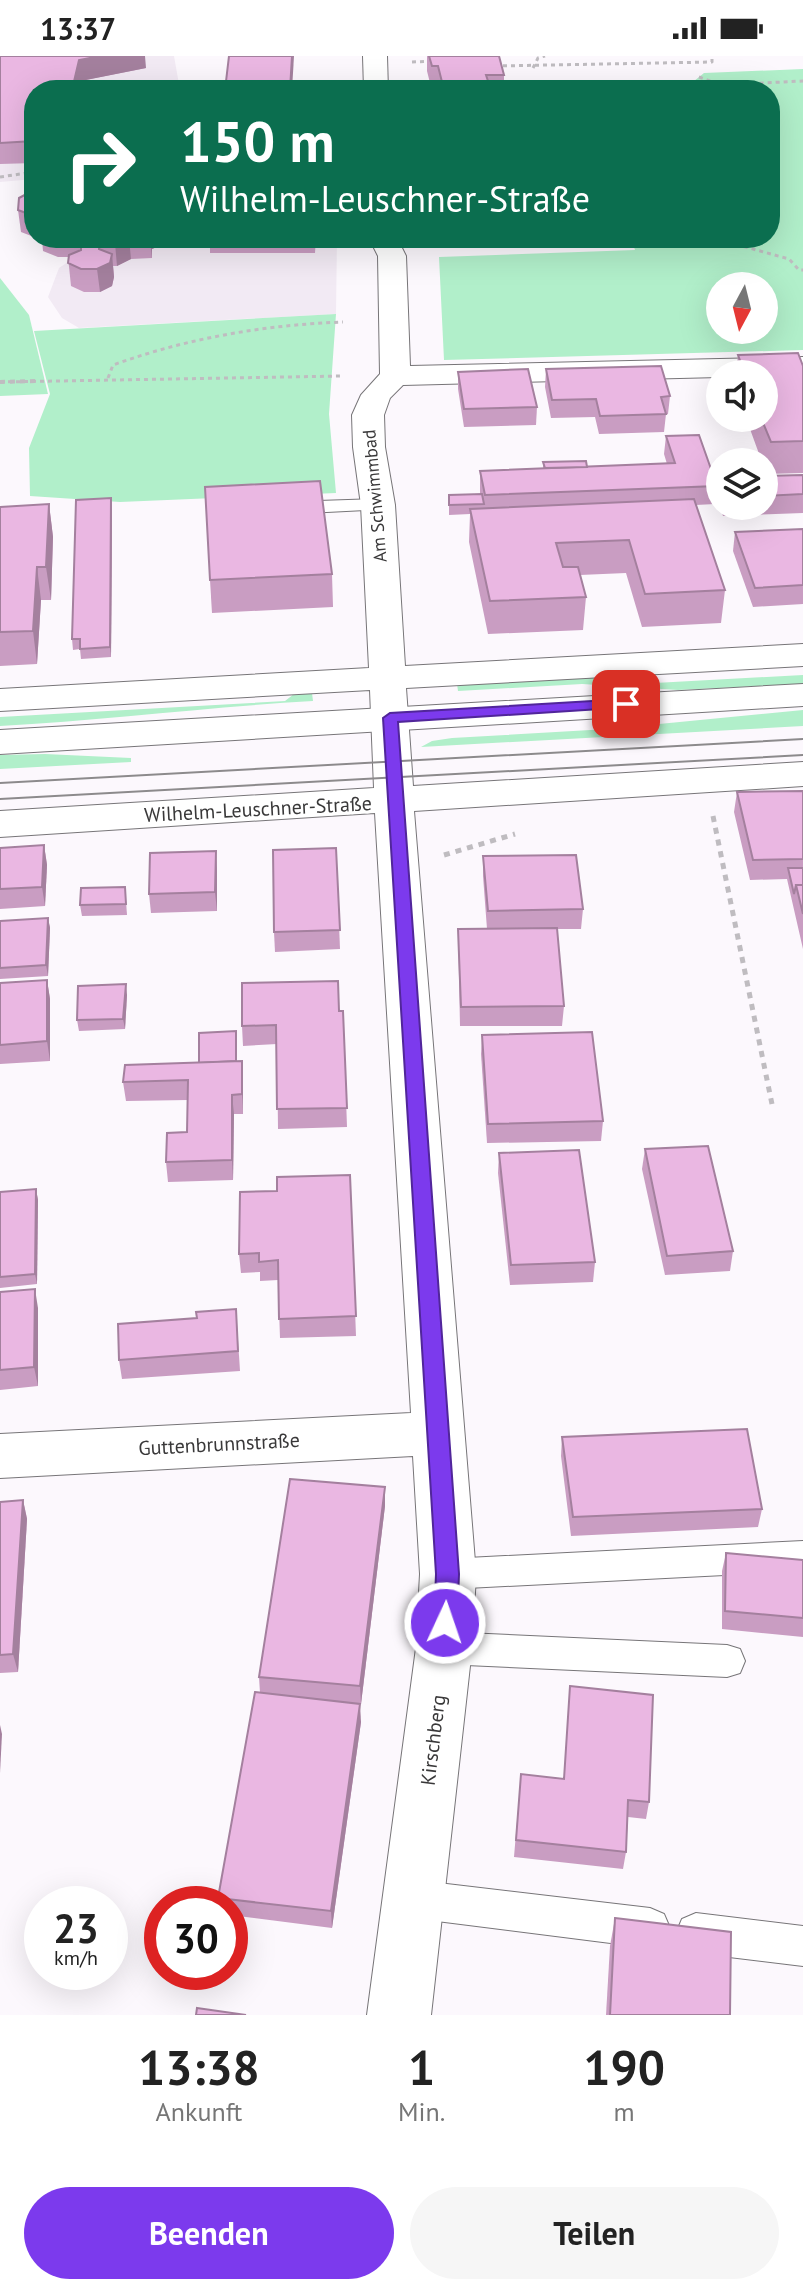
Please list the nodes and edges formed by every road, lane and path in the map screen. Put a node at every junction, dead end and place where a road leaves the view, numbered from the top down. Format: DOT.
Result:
graph roads {
  1 [pos="545,56"];
  2 [pos="712,56"];
  3 [pos="375,59"];
  4 [pos="447,61"];
  5 [pos="487,64"];
  6 [pos="533,68"];
  7 [pos="699,77"];
  8 [pos="376,80"];
  9 [pos="708,80"];
  10 [pos="803,81"];
  11 [pos="780,82"];
  12 [pos="24,173"];
  13 [pos="0,177"];
  14 [pos="388,248"];
  15 [pos="748,248"];
  16 [pos="803,270"];
  17 [pos="343,322"];
  18 [pos="803,366"];
  19 [pos="395,376"];
  20 [pos="108,378"];
  21 [pos="0,382"];
  22 [pos="378,505"];
  23 [pos="265,509"];
  24 [pos="803,655"];
  25 [pos="388,676"];
  26 [pos="803,695"];
  27 [pos="0,700"];
  28 [pos="390,718"];
  29 [pos="0,742"];
  30 [pos="803,774"];
  31 [pos="394,801"];
  32 [pos="713,816"];
  33 [pos="0,824"];
  34 [pos="773,1109"];
  35 [pos="439,1433"];
  36 [pos="0,1456"];
  37 [pos="803,1556"];
  38 [pos="448,1574"];
  39 [pos="444,1648"];
  40 [pos="727,1661"];
  41 [pos="413,1899"];
  42 [pos="803,1946"];
  43 [pos="399,2015"];
  1 -- 6 [label="path"];
  2 -- 6 [label="path"];
  3 -- 4 [label="path"];
  3 -- 8 [label="street"];
  5 -- 6 [label="path"];
  7 -- 9 [label="path"];
  10 -- 11 [label="path"];
  12 -- 13 [label="path"];
  14 -- 19 [label="street"];
  15 -- 16 [label="path"];
  17 -- 20 [label="path"];
  18 -- 19 [label="street"];
  19 -- 20 [label="path"];
  19 -- 22 [label="street, Am Schwimmbad"];
  20 -- 21 [label="path"];
  22 -- 23 [label="lane"];
  22 -- 25 [label="street, Am Schwimmbad"];
  24 -- 25 [label="street"];
  25 -- 27 [label="street"];
  25 -- 28 [label="street, Am Schwimmbad"];
  26 -- 28 [label="street"];
  28 -- 29 [label="street"];
  28 -- 31 [label="street, Kirschberg"];
  30 -- 31 [label="street, Wilhelm-Leuschner-Straße"];
  31 -- 33 [label="street, Wilhelm-Leuschner-Straße"];
  31 -- 35 [label="street, Kirschberg"];
  32 -- 34 [label="path"];
  35 -- 36 [label="street, Guttenbrunnstraße"];
  35 -- 38 [label="street, Kirschberg"];
  37 -- 38 [label="lane"];
  38 -- 39 [label="street, Kirschberg"];
  39 -- 40 [label="lane"];
  39 -- 41 [label="street, Kirschberg"];
  41 -- 42 [label="lane"];
  41 -- 43 [label="street, Kirschberg"];
}
